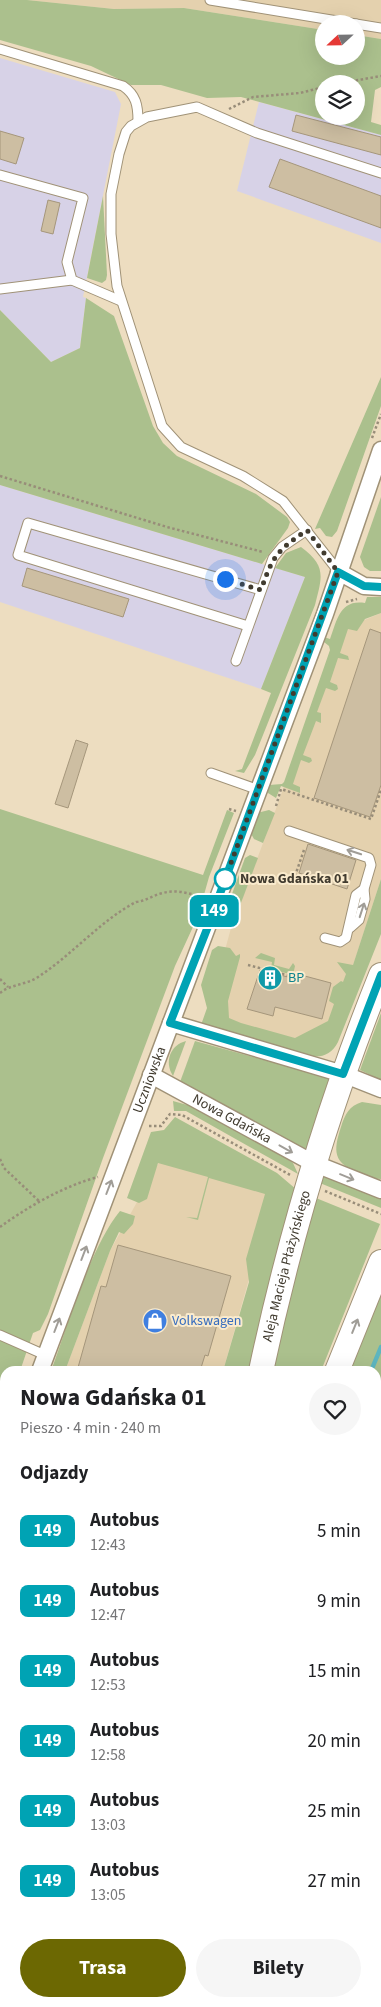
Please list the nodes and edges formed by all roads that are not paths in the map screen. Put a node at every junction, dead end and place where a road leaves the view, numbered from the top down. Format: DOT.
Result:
graph roads {
  1 [pos="210,0"];
  2 [pos="315,17"];
  3 [pos="365,25"];
  4 [pos="381,28"];
  5 [pos="0,49"];
  6 [pos="138,121"];
  7 [pos="381,173"];
  8 [pos="0,175"];
  9 [pos="72,280"];
  10 [pos="0,289"];
  11 [pos="121,301"];
  12 [pos="381,450"];
  13 [pos="307,530"];
  14 [pos="338,572"];
  15 [pos="381,587"];
  16 [pos="261,590"];
  17 [pos="248,626"];
  18 [pos="236,661"];
  19 [pos="211,773"];
  20 [pos="259,790"];
  21 [pos="289,831"];
  22 [pos="325,938"];
  23 [pos="381,975"];
  24 [pos="170,1023"];
  25 [pos="343,1074"];
  26 [pos="150,1075"];
  27 [pos="381,1089"];
  28 [pos="313,1163"];
  29 [pos="381,1190"];
  30 [pos="381,1262"];
  31 [pos="0,1335"];
  32 [pos="46,1355"];
  33 [pos="42,1366"];
  34 [pos="262,1366"];
  35 [pos="339,1366"];
  1 -- 2 [label="lane"];
  3 -- 4 [label="lane"];
  5 -- 6 [label="lane"];
  6 -- 7 [label="lane"];
  6 -- 11 [label="lane"];
  8 -- 9 [label="lane"];
  9 -- 10 [label="lane"];
  9 -- 11 [label="lane"];
  11 -- 13 [label="lane"];
  12 -- 14 [label="street, Uczniowska"];
  13 -- 14 [label="lane"];
  13 -- 16 [label="lane"];
  14 -- 15 [label="street"];
  14 -- 20 [label="street, Uczniowska"];
  16 -- 17 [label="lane"];
  16 -- 17 [label="lane"];
  17 -- 18 [label="lane"];
  19 -- 20 [label="lane"];
  20 -- 24 [label="street, Uczniowska"];
  22 -- 21 [label="lane, one-way"];
  23 -- 25 [label="main road, Aleja Macieja Płażyńskiego"];
  24 -- 25 [label="street"];
  24 -- 26 [label="street, Uczniowska"];
  25 -- 27 [label="street"];
  25 -- 28 [label="main road, Aleja Macieja Płażyńskiego"];
  26 -- 28 [label="street, Nowa Gdańska, one-way"];
  32 -- 26 [label="street, Uczniowska, one-way"];
  28 -- 29 [label="street, one-way"];
  28 -- 34 [label="main road, Aleja Macieja Płażyńskiego"];
  35 -- 30 [label="main road, one-way"];
  31 -- 32 [label="lane"];
  32 -- 33 [label="street, Uczniowska"];
}
